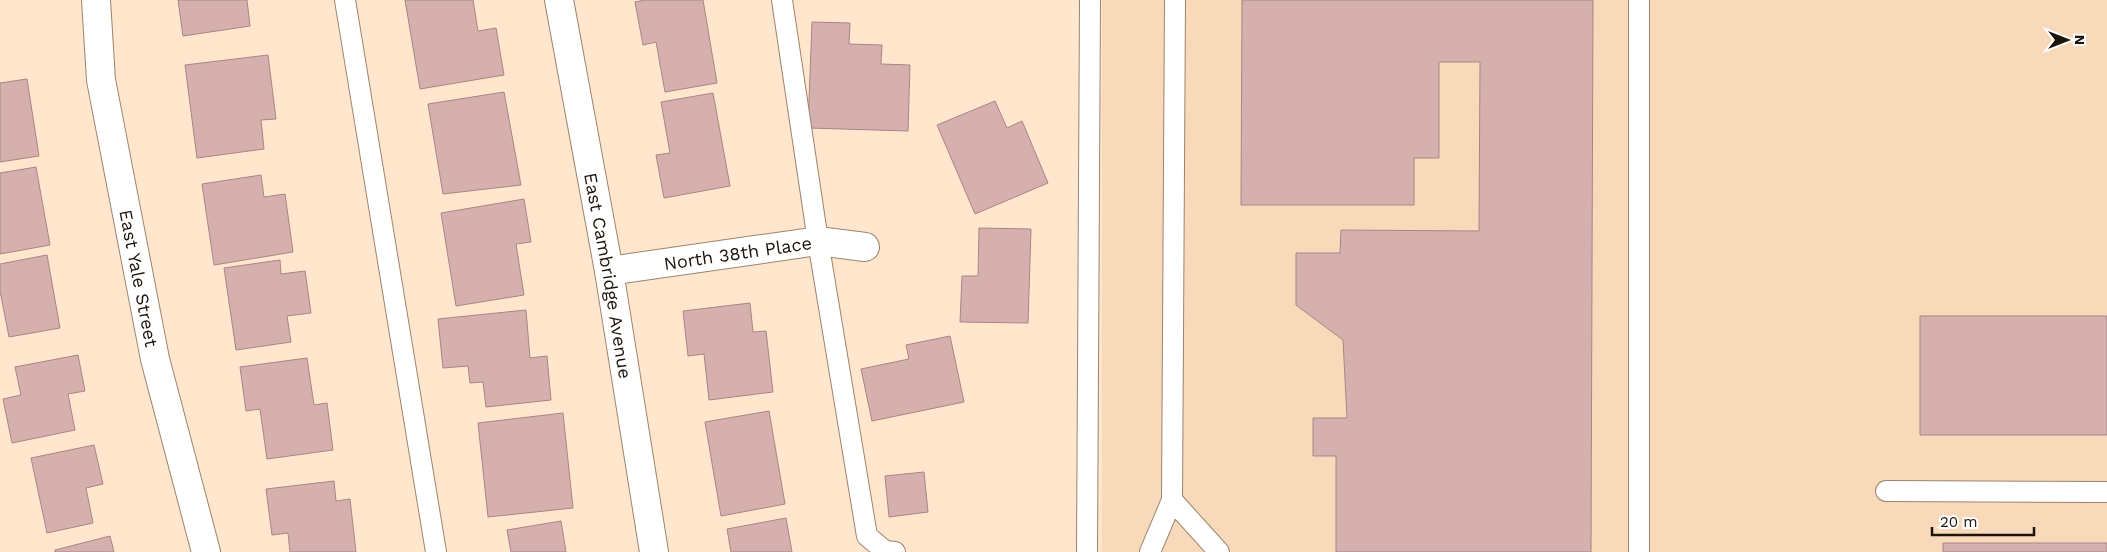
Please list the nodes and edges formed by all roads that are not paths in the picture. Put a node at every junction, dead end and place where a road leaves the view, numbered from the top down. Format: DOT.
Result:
graph roads {
  1 [pos="96,0"];
  2 [pos="345,0"];
  3 [pos="558,0"];
  4 [pos="782,0"];
  5 [pos="1090,0"];
  6 [pos="1175,0"];
  7 [pos="1639,0"];
  8 [pos="818,241"];
  9 [pos="866,247"];
  10 [pos="609,271"];
  11 [pos="1886,491"];
  12 [pos="2107,492"];
  13 [pos="1172,500"];
  14 [pos="206,552"];
  15 [pos="436,552"];
  16 [pos="654,552"];
  17 [pos="895,552"];
  18 [pos="1087,552"];
  19 [pos="1150,552"];
  20 [pos="1219,552"];
  21 [pos="1639,552"];
  1 -- 14 [label="street, East Yale Street"];
  2 -- 15 [label="lane"];
  3 -- 10 [label="street, East Cambridge Avenue"];
  4 -- 8 [label="lane"];
  5 -- 18 [label="lane"];
  6 -- 13 [label="lane"];
  7 -- 21 [label="lane"];
  8 -- 9 [label="street, North 38th Place"];
  8 -- 10 [label="street, North 38th Place"];
  8 -- 17 [label="lane"];
  10 -- 16 [label="street, East Cambridge Avenue"];
  11 -- 12 [label="lane"];
  13 -- 19 [label="lane"];
  13 -- 20 [label="lane"];
}
